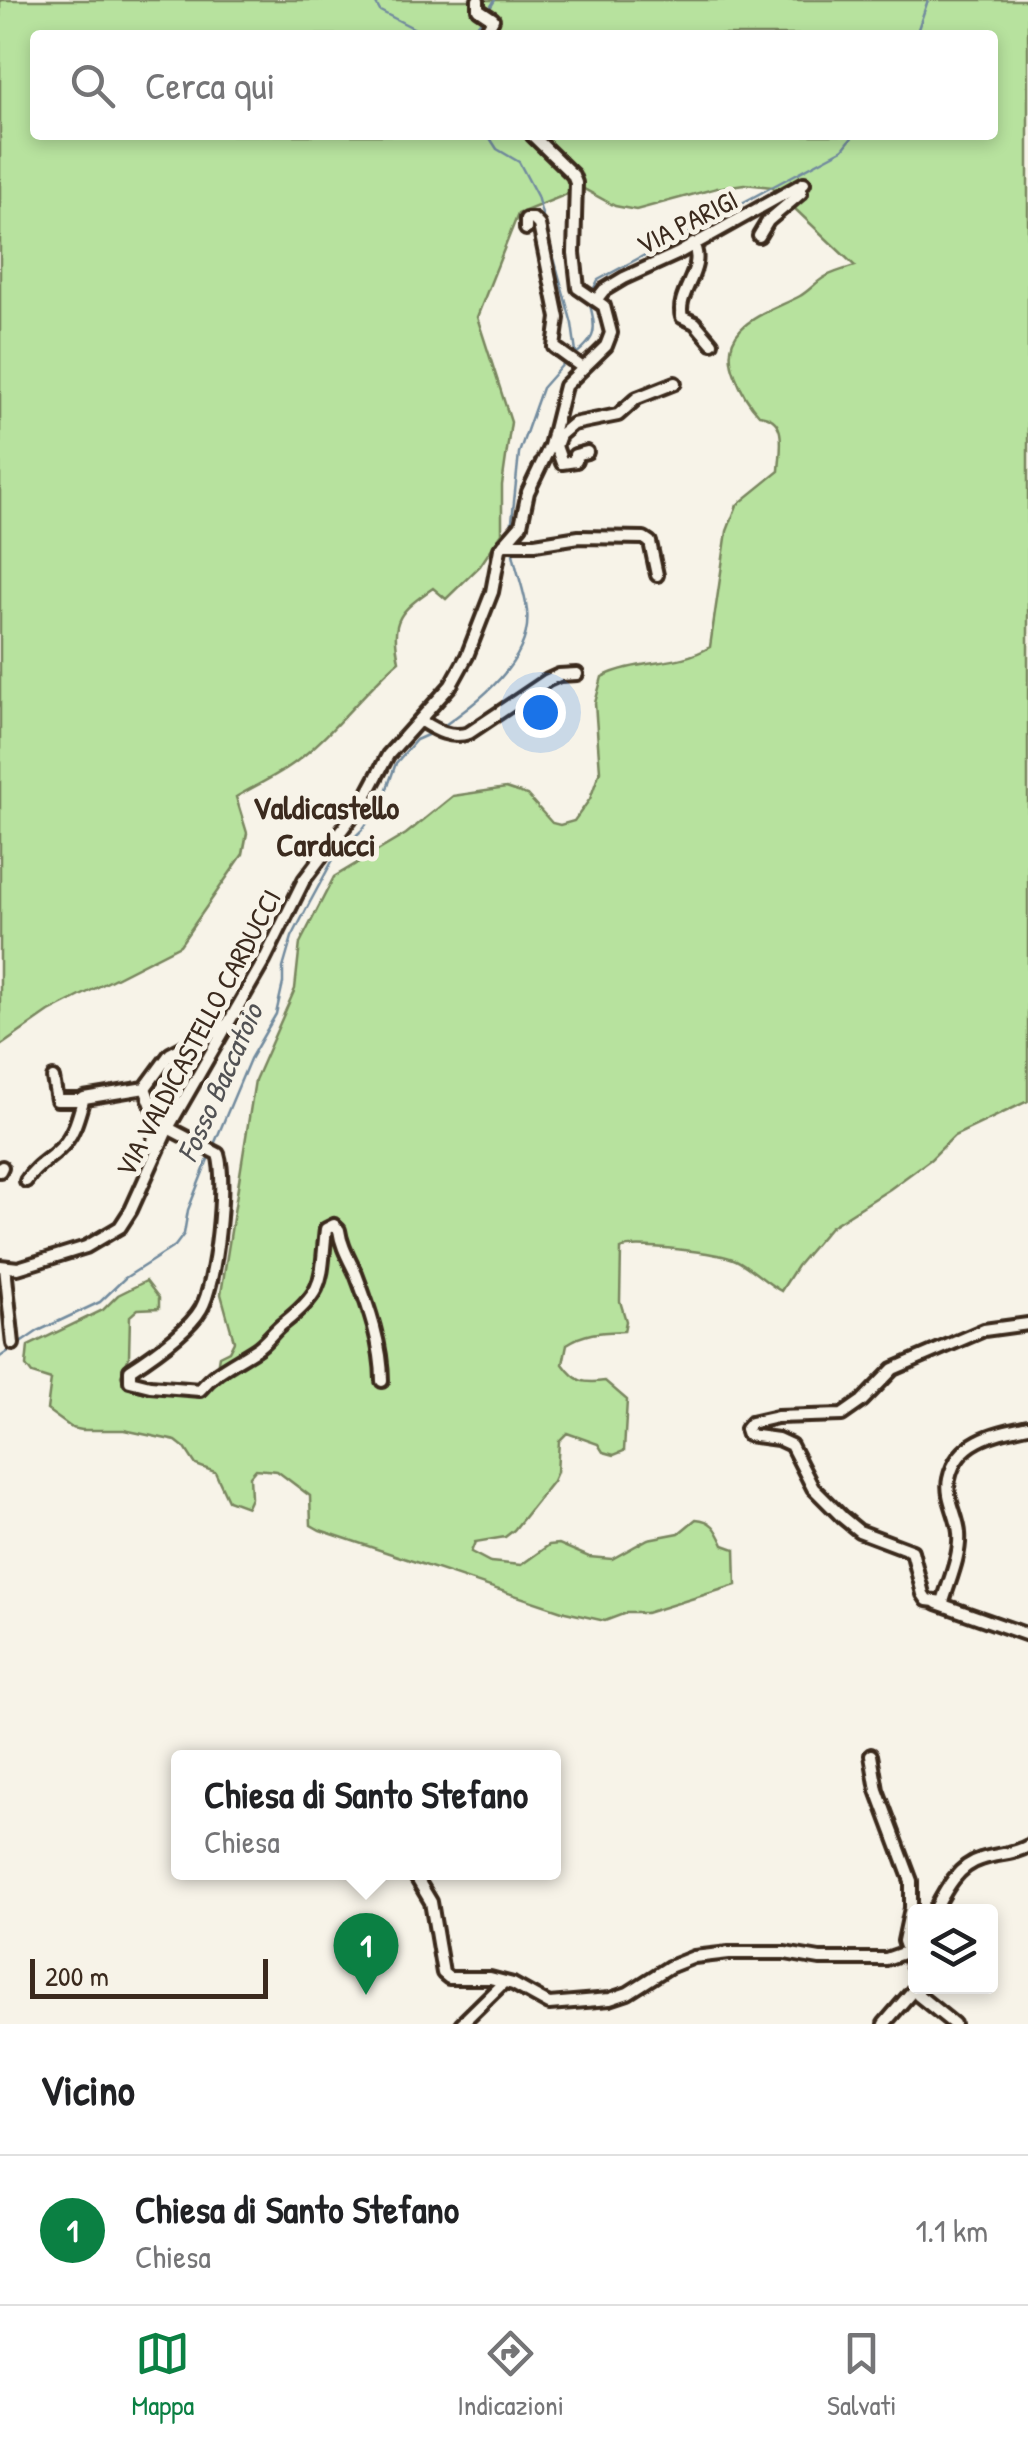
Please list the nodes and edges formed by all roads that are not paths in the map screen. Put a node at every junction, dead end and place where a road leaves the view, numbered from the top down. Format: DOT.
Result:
graph roads {
  1 [pos="478,0"];
  2 [pos="487,30"];
  3 [pos="537,140"];
  4 [pos="526,229"];
  5 [pos="758,236"];
  6 [pos="693,244"];
  7 [pos="593,298"];
  8 [pos="712,342"];
  9 [pos="582,367"];
  10 [pos="676,383"];
  11 [pos="553,446"];
  12 [pos="587,452"];
  13 [pos="504,544"];
  14 [pos="657,575"];
  15 [pos="577,674"];
  16 [pos="426,724"];
  17 [pos="226,1025"];
  18 [pos="53,1078"];
  19 [pos="145,1088"];
  20 [pos="82,1100"];
  21 [pos="168,1128"];
  22 [pos="158,1147"];
  23 [pos="26,1181"];
  24 [pos="3,1266"];
  25 [pos="1028,1324"];
  26 [pos="13,1344"];
  27 [pos="382,1381"];
  28 [pos="1028,1426"];
  29 [pos="940,1602"];
  30 [pos="1028,1636"];
  31 [pos="871,1755"];
  32 [pos="1028,1846"];
  33 [pos="418,1880"];
  34 [pos="939,1904"];
  35 [pos="906,1952"];
  36 [pos="908,1957"];
  37 [pos="503,1983"];
  38 [pos="911,1994"];
  39 [pos="918,1994"];
  40 [pos="461,2024"];
  41 [pos="884,2024"];
  42 [pos="954,2024"];
  1 -- 2 [label="street"];
  3 -- 7 [label="street, VIA VALDICASTELLO CARDUCCI"];
  4 -- 9 [label="street"];
  5 -- 6 [label="street, VIA PARIGI"];
  6 -- 7 [label="street, VIA PARIGI"];
  6 -- 8 [label="street"];
  7 -- 9 [label="street, VIA VALDICASTELLO CARDUCCI"];
  9 -- 11 [label="street, VIA VALDICASTELLO CARDUCCI"];
  10 -- 11 [label="street"];
  11 -- 12 [label="street"];
  11 -- 13 [label="street, VIA VALDICASTELLO CARDUCCI"];
  13 -- 14 [label="street"];
  13 -- 16 [label="street, VIA VALDICASTELLO CARDUCCI"];
  15 -- 16 [label="street"];
  16 -- 17 [label="street, VIA VALDICASTELLO CARDUCCI"];
  17 -- 19 [label="street"];
  17 -- 21 [label="street, VIA VALDICASTELLO CARDUCCI"];
  18 -- 20 [label="street"];
  19 -- 20 [label="street"];
  19 -- 22 [label="street"];
  20 -- 23 [label="street"];
  21 -- 22 [label="street, VIA VALDICASTELLO CARDUCCI"];
  21 -- 27 [label="street"];
  22 -- 24 [label="street, VIA VALDICASTELLO CARDUCCI"];
  24 -- 26 [label="street"];
  25 -- 29 [label="street"];
  28 -- 29 [label="street"];
  29 -- 30 [label="street"];
  31 -- 35 [label="street"];
  32 -- 34 [label="street"];
  33 -- 37 [label="street"];
  35 -- 36 [label="street"];
  35 -- 37 [label="street"];
  37 -- 40 [label="street"];
  38 -- 41 [label="street"];
  39 -- 42 [label="street"];
}
